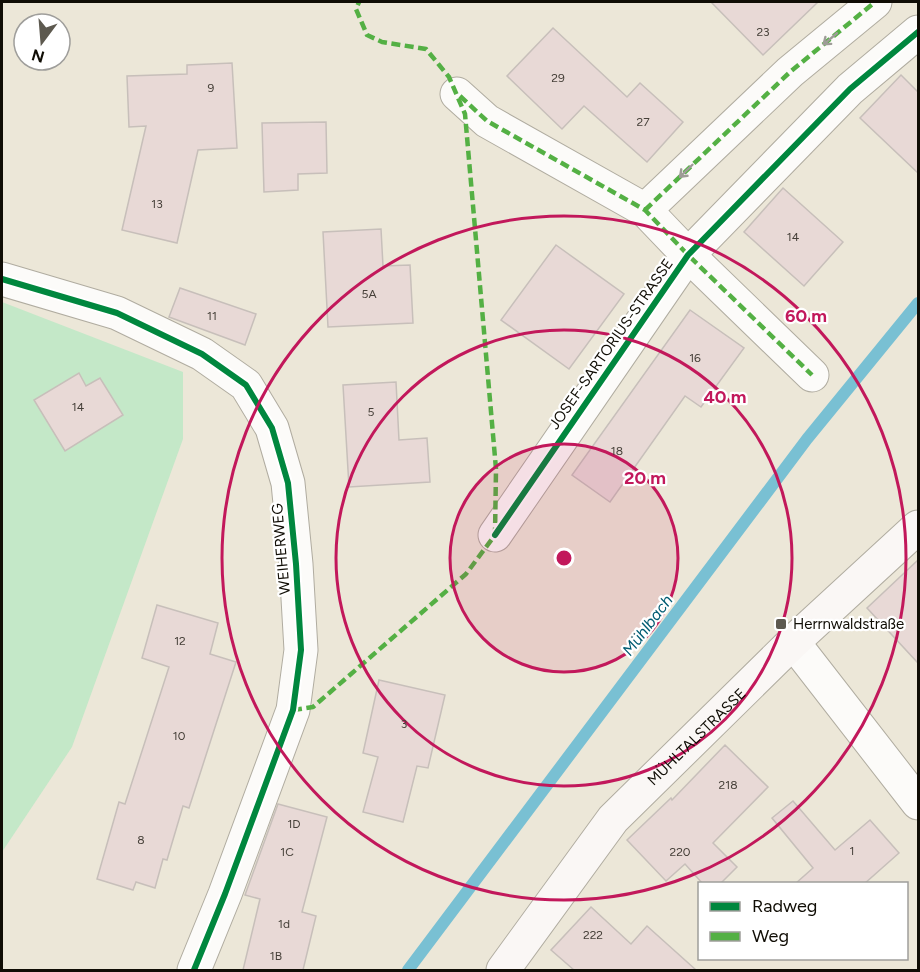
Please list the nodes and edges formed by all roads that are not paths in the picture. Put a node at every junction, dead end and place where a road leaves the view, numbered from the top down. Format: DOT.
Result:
graph roads {
  1 [pos="874,2"];
  2 [pos="918,32"];
  3 [pos="457,94"];
  4 [pos="645,210"];
  5 [pos="688,255"];
  6 [pos="2,279"];
  7 [pos="812,375"];
  8 [pos="918,527"];
  9 [pos="495,534"];
  10 [pos="794,642"];
  11 [pos="918,803"];
  12 [pos="194,970"];
  13 [pos="503,970"];
  1 -- 4 [label="street, one-way"];
  2 -- 5 [label="street, JOSEF-SARTORIUS-STRASSE"];
  3 -- 4 [label="street, JOSEF-SARTORIUS-STRASSE"];
  4 -- 5 [label="street, JOSEF-SARTORIUS-STRASSE"];
  5 -- 7 [label="street, JOSEF-SARTORIUS-STRASSE"];
  5 -- 9 [label="street, JOSEF-SARTORIUS-STRASSE"];
  6 -- 12 [label="street, WEIHERWEG"];
  8 -- 10 [label="main road, MÜHLTALSTRASSE"];
  10 -- 11 [label="street"];
  10 -- 13 [label="main road, MÜHLTALSTRASSE"];
}
